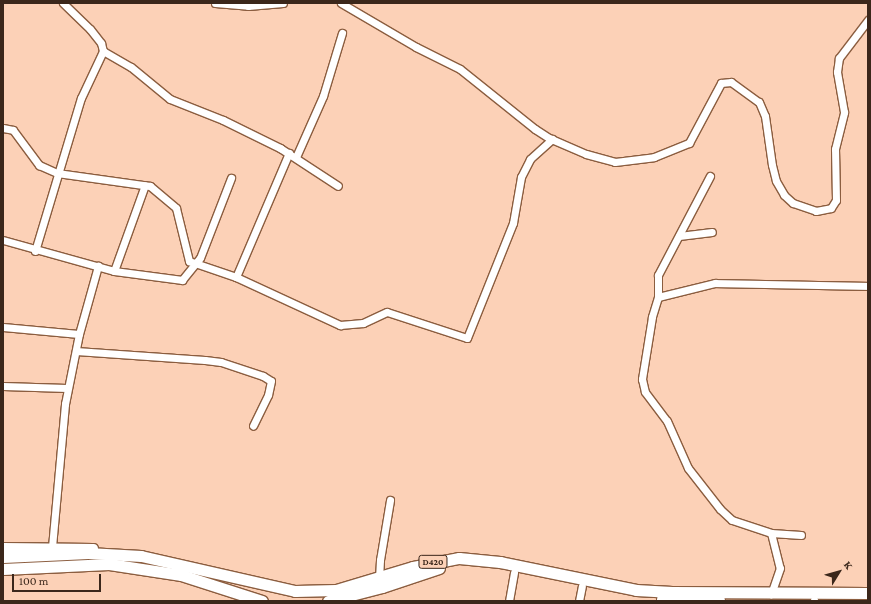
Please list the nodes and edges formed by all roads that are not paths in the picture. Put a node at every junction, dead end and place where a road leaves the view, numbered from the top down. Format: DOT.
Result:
graph roads {
  1 [pos="63,3"];
  2 [pos="214,3"];
  3 [pos="283,3"];
  4 [pos="341,3"];
  5 [pos="868,20"];
  6 [pos="342,33"];
  7 [pos="103,50"];
  8 [pos="3,128"];
  9 [pos="552,139"];
  10 [pos="293,155"];
  11 [pos="57,173"];
  12 [pos="710,176"];
  13 [pos="230,178"];
  14 [pos="145,185"];
  15 [pos="338,186"];
  16 [pos="712,232"];
  17 [pos="679,236"];
  18 [pos="3,241"];
  19 [pos="35,250"];
  20 [pos="196,263"];
  21 [pos="98,266"];
  22 [pos="114,271"];
  23 [pos="236,277"];
  24 [pos="868,286"];
  25 [pos="658,297"];
  26 [pos="3,327"];
  27 [pos="79,334"];
  28 [pos="76,351"];
  29 [pos="3,386"];
  30 [pos="67,388"];
  31 [pos="253,426"];
  32 [pos="390,500"];
  33 [pos="771,533"];
  34 [pos="801,535"];
  35 [pos="3,547"];
  36 [pos="52,547"];
  37 [pos="3,558"];
  38 [pos="172,562"];
  39 [pos="3,569"];
  40 [pos="514,572"];
  41 [pos="379,579"];
  42 [pos="582,586"];
  43 [pos="868,593"];
  44 [pos="771,594"];
  45 [pos="868,599"];
  46 [pos="665,600"];
  47 [pos="814,600"];
  48 [pos="262,601"];
  49 [pos="328,601"];
  50 [pos="509,601"];
  51 [pos="579,601"];
  1 -- 7 [label="street"];
  2 -- 3 [label="street"];
  4 -- 9 [label="street"];
  5 -- 9 [label="street"];
  6 -- 10 [label="street"];
  7 -- 10 [label="street"];
  7 -- 11 [label="street"];
  8 -- 11 [label="street"];
  9 -- 23 [label="street"];
  10 -- 15 [label="street"];
  10 -- 23 [label="street"];
  11 -- 14 [label="street"];
  11 -- 19 [label="street"];
  12 -- 17 [label="street"];
  13 -- 20 [label="street"];
  14 -- 20 [label="street"];
  14 -- 22 [label="street"];
  16 -- 17 [label="street"];
  17 -- 25 [label="street"];
  18 -- 19 [label="street"];
  19 -- 21 [label="street"];
  20 -- 22 [label="street"];
  20 -- 23 [label="street"];
  21 -- 22 [label="street"];
  21 -- 27 [label="street"];
  24 -- 25 [label="street"];
  25 -- 33 [label="street"];
  26 -- 27 [label="street"];
  27 -- 28 [label="street"];
  28 -- 30 [label="street"];
  28 -- 31 [label="street"];
  29 -- 30 [label="street"];
  30 -- 36 [label="street"];
  32 -- 41 [label="street"];
  33 -- 34 [label="street"];
  33 -- 44 [label="street"];
  35 -- 36 [label="main road"];
  36 -- 38 [label="main road"];
  37 -- 38 [label="highway, D420"];
  38 -- 41 [label="highway, D420"];
  39 -- 48 [label="highway"];
  40 -- 42 [label="highway, D420"];
  40 -- 49 [label="highway, D420"];
  40 -- 50 [label="street"];
  41 -- 44 [label="highway, D420"];
  42 -- 46 [label="highway, D420"];
  42 -- 51 [label="street"];
  43 -- 44 [label="highway, D420"];
  45 -- 47 [label="highway, D420"];
  46 -- 47 [label="highway, D420"];
}
